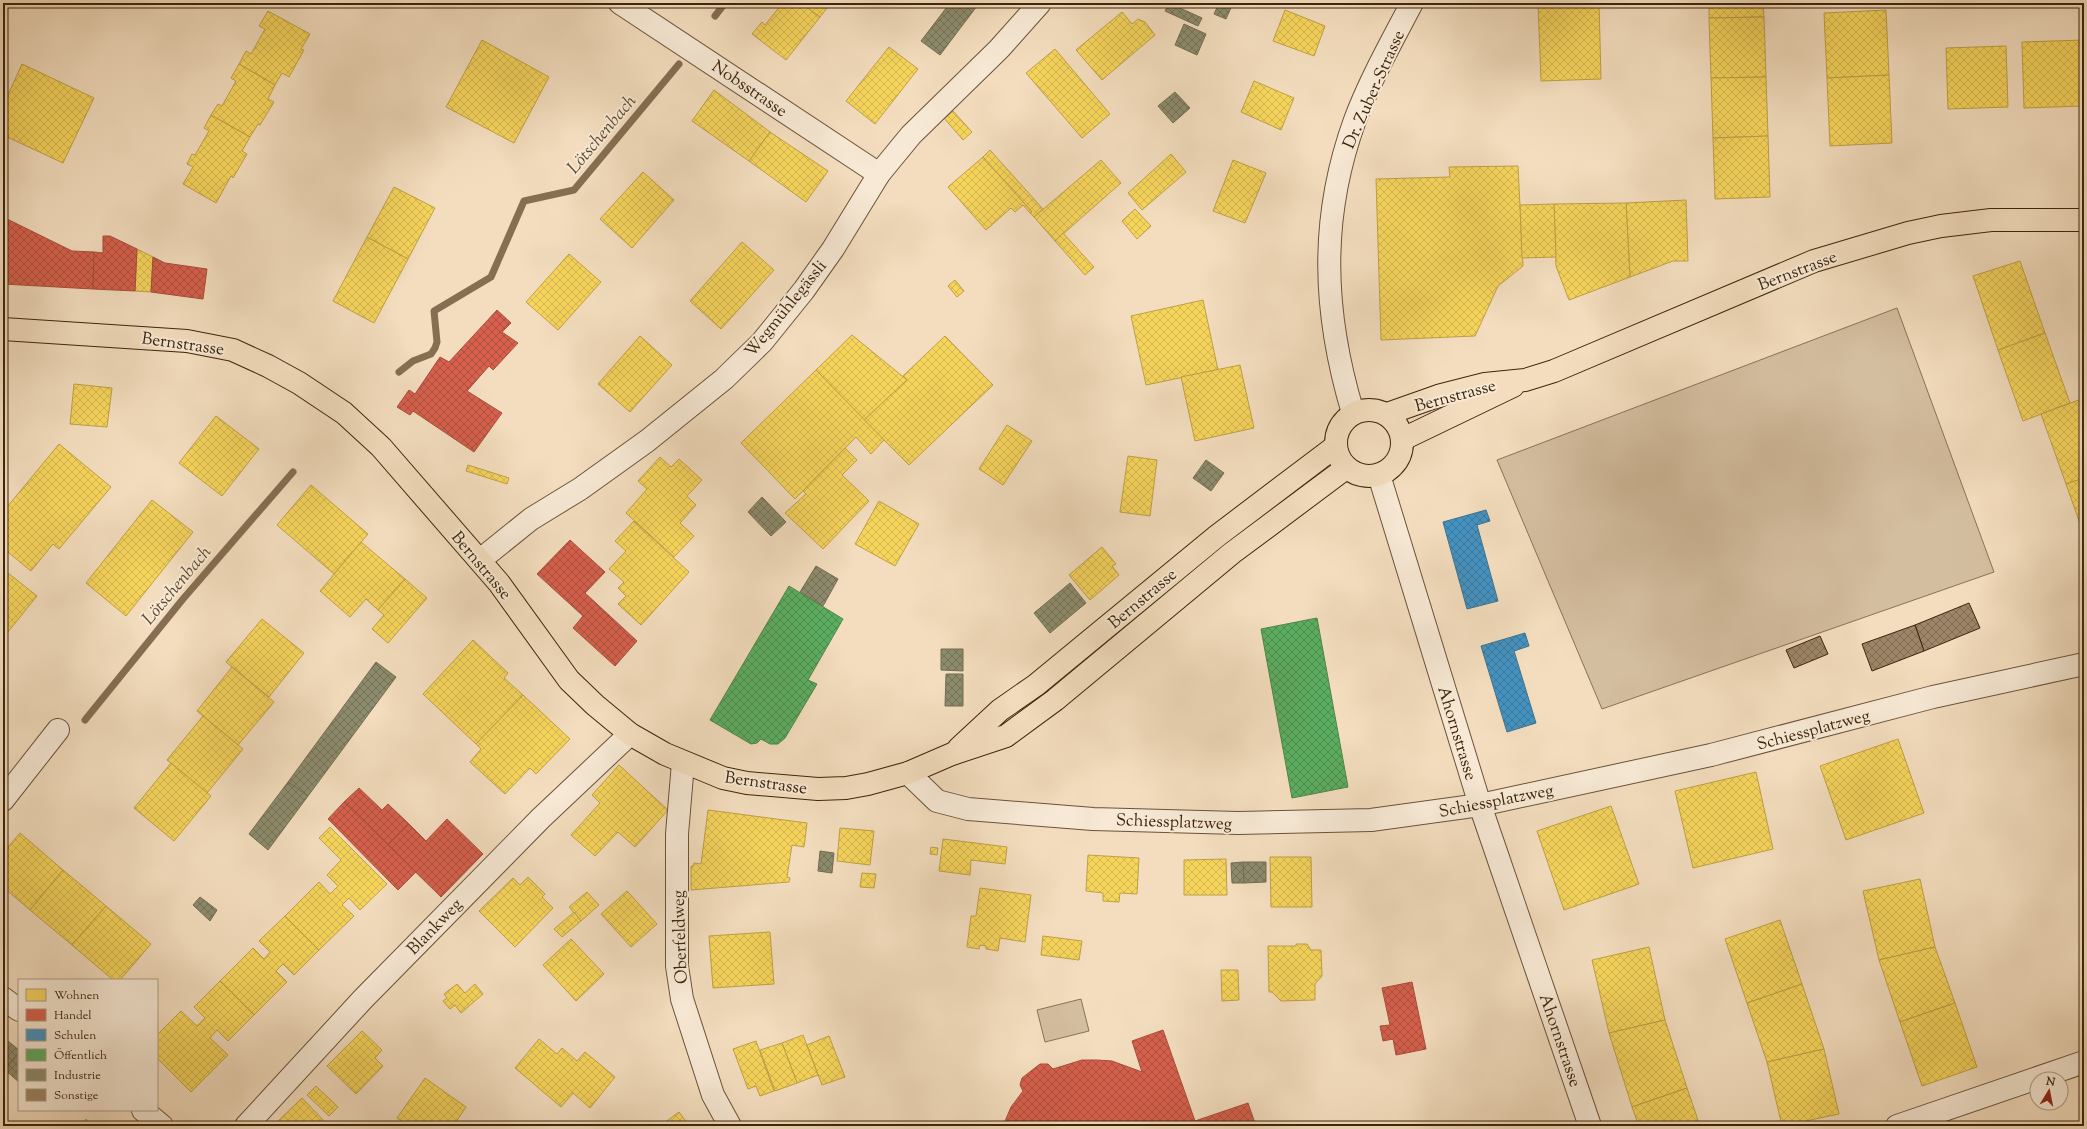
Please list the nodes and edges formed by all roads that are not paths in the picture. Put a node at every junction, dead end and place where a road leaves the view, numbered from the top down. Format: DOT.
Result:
graph roads {
  1 [pos="620,3"];
  2 [pos="1040,3"];
  3 [pos="1412,3"];
  4 [pos="879,174"];
  5 [pos="2084,220"];
  6 [pos="3,329"];
  7 [pos="1525,380"];
  8 [pos="1353,413"];
  9 [pos="1387,414"];
  10 [pos="1403,439"];
  11 [pos="1336,446"];
  12 [pos="1346,468"];
  13 [pos="1379,475"];
  14 [pos="480,560"];
  15 [pos="2084,664"];
  16 [pos="58,730"];
  17 [pos="630,734"];
  18 [pos="952,754"];
  19 [pos="683,763"];
  20 [pos="908,773"];
  21 [pos="3,800"];
  22 [pos="1480,804"];
  23 [pos="3,998"];
  24 [pos="18,1009"];
  25 [pos="2084,1062"];
  26 [pos="143,1111"];
  27 [pos="162,1126"];
  28 [pos="246,1126"];
  29 [pos="730,1126"];
  30 [pos="1590,1126"];
  31 [pos="1897,1126"];
  1 -- 4 [label="street, Nobsstrasse"];
  2 -- 4 [label="street, Wegmühlegässli"];
  3 -- 8 [label="street, Dr. Zuber-Strasse"];
  4 -- 14 [label="street, Wegmühlegässli"];
  5 -- 7 [label="main road, Bernstrasse"];
  6 -- 14 [label="main road, Bernstrasse"];
  7 -- 9 [label="main road, Bernstrasse"];
  7 -- 10 [label="main road, Bernstrasse"];
  8 -- 9 [label="main road"];
  8 -- 11 [label="main road"];
  9 -- 10 [label="main road"];
  10 -- 13 [label="main road"];
  11 -- 12 [label="main road"];
  11 -- 18 [label="main road, Bernstrasse"];
  12 -- 13 [label="main road"];
  12 -- 18 [label="main road, Bernstrasse"];
  13 -- 22 [label="street, Ahornstrasse"];
  14 -- 17 [label="main road, Bernstrasse"];
  15 -- 22 [label="street, Schiessplatzweg"];
  16 -- 21 [label="street"];
  17 -- 19 [label="main road, Bernstrasse"];
  17 -- 28 [label="street, Blankweg"];
  18 -- 20 [label="main road, Bernstrasse"];
  19 -- 20 [label="main road, Bernstrasse"];
  19 -- 29 [label="street, Oberfeldweg"];
  20 -- 22 [label="street, Schiessplatzweg"];
  22 -- 30 [label="street, Ahornstrasse"];
  23 -- 24 [label="street"];
  25 -- 31 [label="street"];
  26 -- 27 [label="street"];
}
